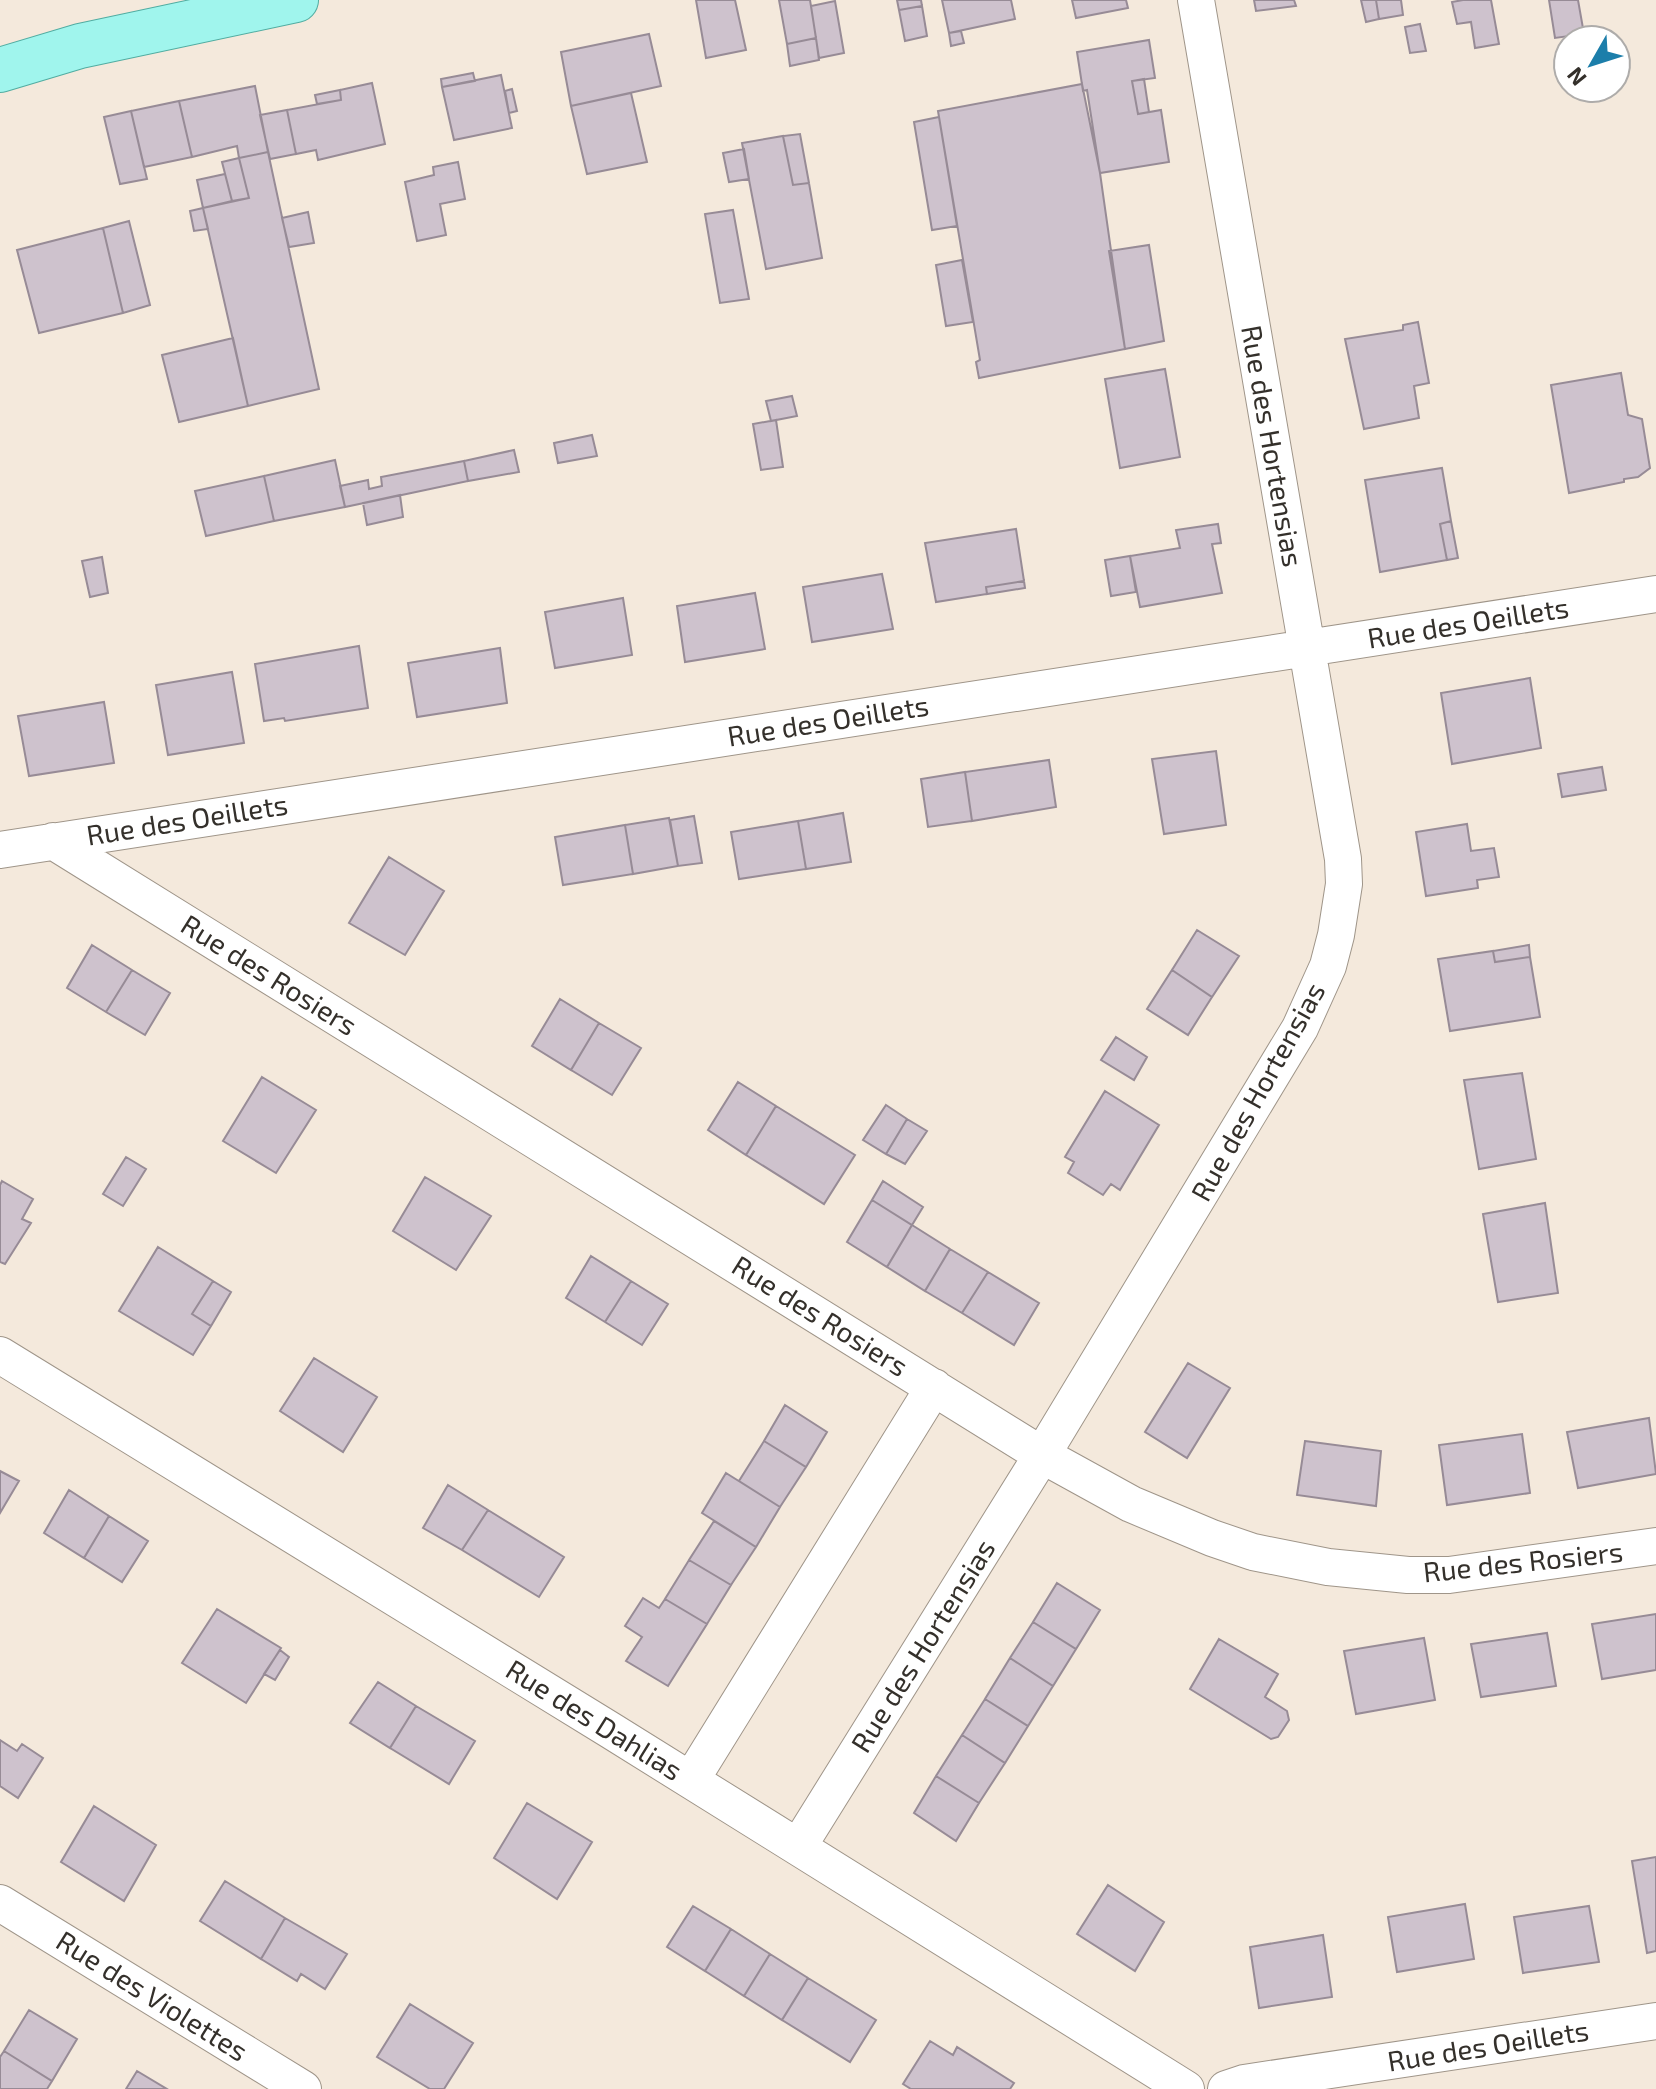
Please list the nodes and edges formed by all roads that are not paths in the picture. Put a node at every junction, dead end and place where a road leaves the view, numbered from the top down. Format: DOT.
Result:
graph roads {
  1 [pos="296,0"];
  2 [pos="1196,0"];
  3 [pos="80,46"];
  4 [pos="0,54"];
  5 [pos="0,70"];
  6 [pos="1656,594"];
  7 [pos="1307,647"];
  8 [pos="53,841"];
  9 [pos="0,850"];
  10 [pos="0,1355"];
  11 [pos="934,1387"];
  12 [pos="1042,1455"];
  13 [pos="1656,1546"];
  14 [pos="691,1780"];
  15 [pos="798,1847"];
  16 [pos="0,1903"];
  17 [pos="1656,2021"];
  18 [pos="303,2089"];
  19 [pos="1186,2089"];
  20 [pos="1226,2089"];
  1 -- 3 [label="main road"];
  2 -- 7 [label="street, Rue des Hortensias"];
  3 -- 4 [label="main road"];
  3 -- 5 [label="main road"];
  6 -- 7 [label="street, Rue des Oeillets"];
  7 -- 8 [label="street, Rue des Oeillets"];
  7 -- 12 [label="street, Rue des Hortensias"];
  8 -- 9 [label="street, Rue des Oeillets"];
  8 -- 11 [label="street, Rue des Rosiers"];
  10 -- 14 [label="street, Rue des Dahlias"];
  11 -- 12 [label="street, Rue des Rosiers"];
  11 -- 14 [label="street"];
  12 -- 13 [label="street, Rue des Rosiers"];
  12 -- 15 [label="street, Rue des Hortensias"];
  14 -- 15 [label="street, Rue des Dahlias"];
  15 -- 19 [label="street, Rue des Dahlias"];
  16 -- 18 [label="street, Rue des Violettes"];
  17 -- 20 [label="street, Rue des Oeillets"];
}
